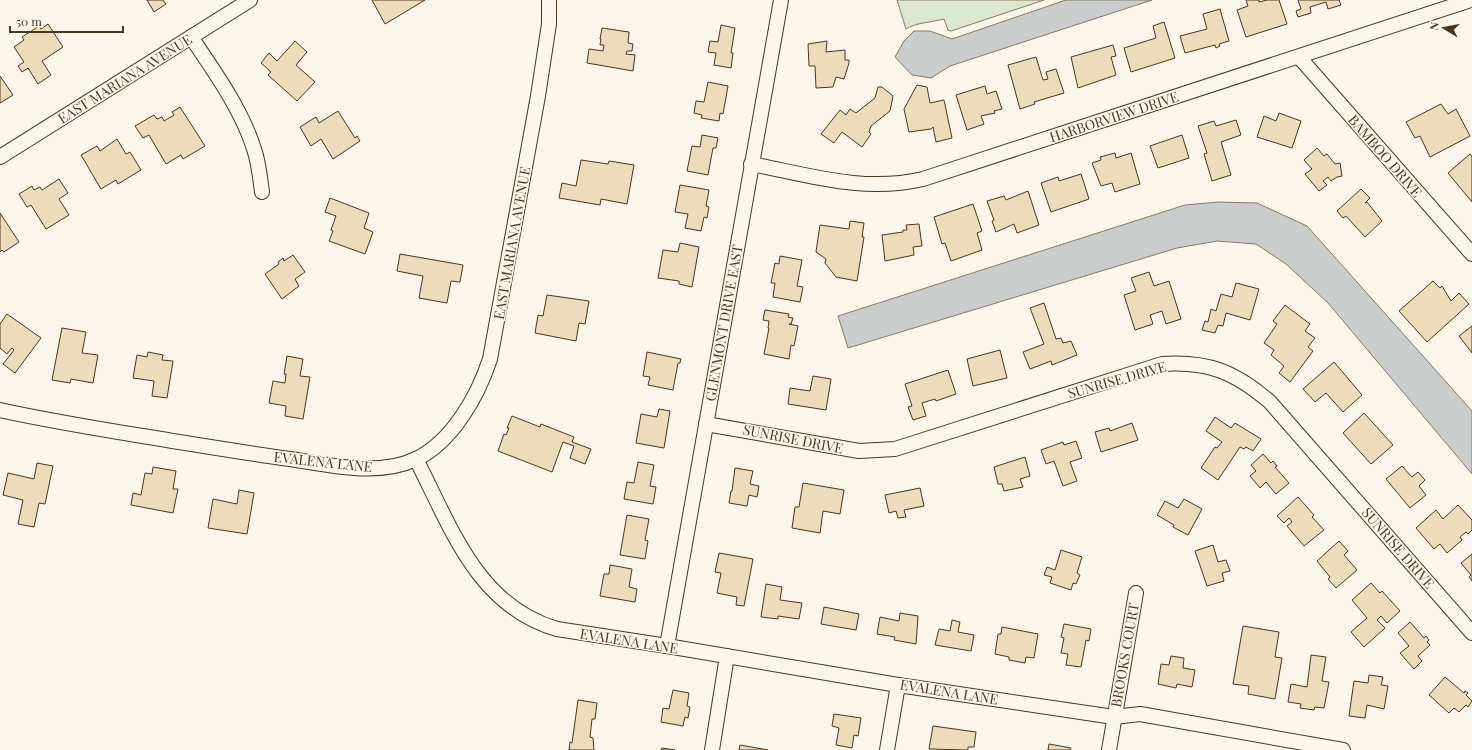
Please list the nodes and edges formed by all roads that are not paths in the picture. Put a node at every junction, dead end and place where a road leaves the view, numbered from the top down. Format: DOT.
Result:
graph roads {
  1 [pos="250,0"];
  2 [pos="549,0"];
  3 [pos="781,0"];
  4 [pos="1471,0"];
  5 [pos="191,37"];
  6 [pos="1299,57"];
  7 [pos="0,158"];
  8 [pos="751,164"];
  9 [pos="262,192"];
  10 [pos="1472,254"];
  11 [pos="0,410"];
  12 [pos="706,424"];
  13 [pos="416,459"];
  14 [pos="1136,593"];
  15 [pos="1472,633"];
  16 [pos="667,646"];
  17 [pos="727,656"];
  18 [pos="898,685"];
  19 [pos="1114,717"];
  20 [pos="1326,748"];
  21 [pos="712,750"];
  22 [pos="887,750"];
  23 [pos="1109,750"];
  24 [pos="1343,750"];
  1 -- 5 [label="street, EAST MARIANA AVENUE"];
  2 -- 13 [label="street, EAST MARIANA AVENUE"];
  3 -- 8 [label="street, GLENMONT DRIVE EAST"];
  4 -- 6 [label="street, HARBORVIEW DRIVE"];
  5 -- 7 [label="street, EAST MARIANA AVENUE"];
  5 -- 9 [label="street"];
  6 -- 8 [label="street, HARBORVIEW DRIVE"];
  6 -- 10 [label="street, BAMBOO DRIVE"];
  8 -- 12 [label="street, GLENMONT DRIVE EAST"];
  11 -- 13 [label="street, EVALENA LANE"];
  12 -- 15 [label="street, SUNRISE DRIVE"];
  12 -- 16 [label="street, GLENMONT DRIVE EAST"];
  13 -- 16 [label="street, EVALENA LANE"];
  14 -- 19 [label="street, BROOKS COURT"];
  16 -- 17 [label="street, EVALENA LANE"];
  17 -- 18 [label="street, EVALENA LANE"];
  17 -- 21 [label="street"];
  18 -- 19 [label="street, EVALENA LANE"];
  18 -- 22 [label="street"];
  19 -- 20 [label="street, EVALENA LANE"];
  19 -- 23 [label="street, BROOKS COURT"];
  20 -- 24 [label="street, EVALENA LANE"];
}
